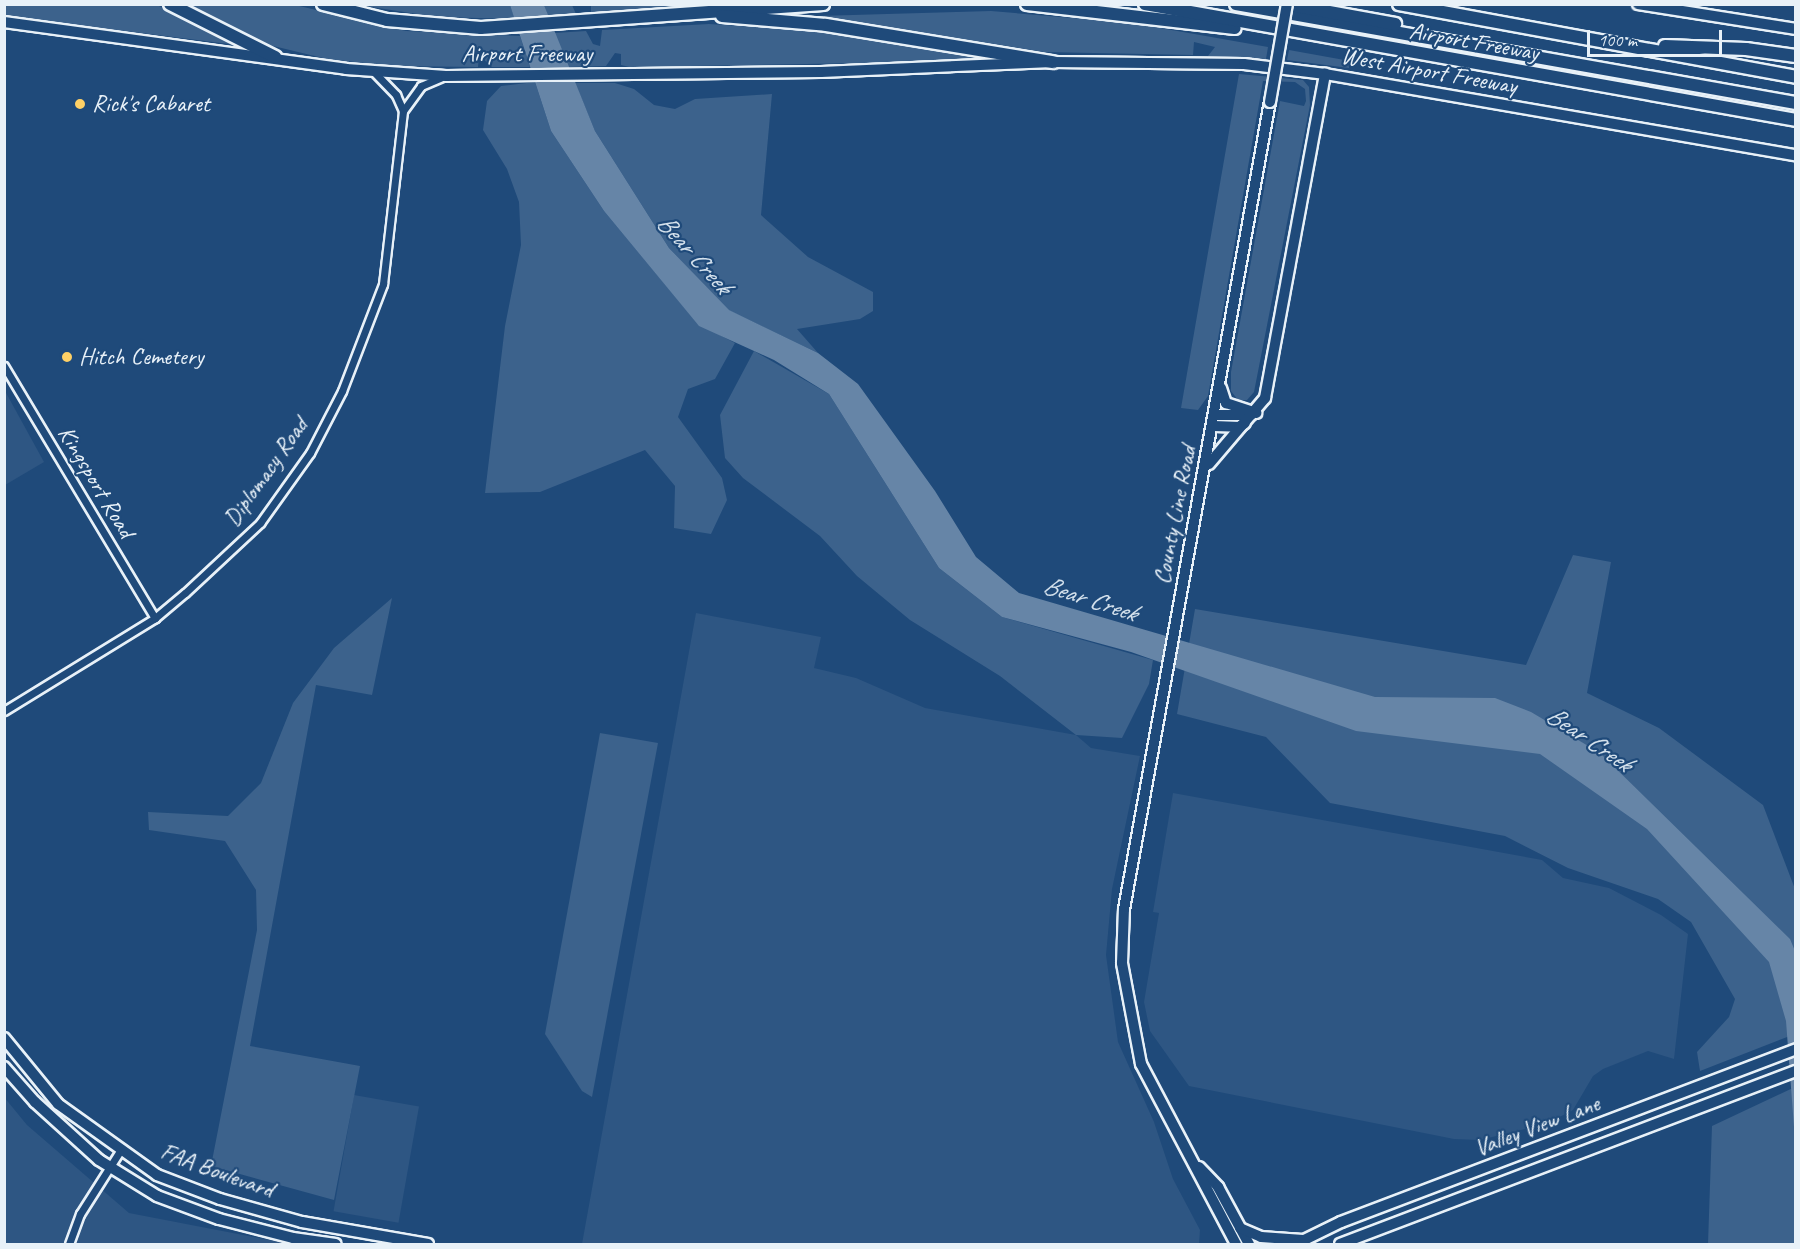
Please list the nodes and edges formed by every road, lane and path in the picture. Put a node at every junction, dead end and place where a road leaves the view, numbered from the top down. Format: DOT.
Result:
graph roads {
  1 [pos="170,4"];
  2 [pos="323,4"];
  3 [pos="823,4"];
  4 [pos="1027,4"];
  5 [pos="1145,4"];
  6 [pos="1236,4"];
  7 [pos="1286,4"];
  8 [pos="1399,4"];
  9 [pos="1638,4"];
  10 [pos="715,15"];
  11 [pos="4,22"];
  12 [pos="1796,29"];
  13 [pos="1300,33"];
  14 [pos="1625,45"];
  15 [pos="1796,56"];
  16 [pos="275,57"];
  17 [pos="1053,62"];
  18 [pos="374,72"];
  19 [pos="1325,74"];
  20 [pos="446,76"];
  21 [pos="1796,76"];
  22 [pos="1796,94"];
  23 [pos="1796,103"];
  24 [pos="403,111"];
  25 [pos="1796,120"];
  26 [pos="1796,155"];
  27 [pos="4,366"];
  28 [pos="1220,388"];
  29 [pos="1256,413"];
  30 [pos="1215,420"];
  31 [pos="1206,470"];
  32 [pos="155,618"];
  33 [pos="4,711"];
  34 [pos="4,1038"];
  35 [pos="1796,1049"];
  36 [pos="9,1055"];
  37 [pos="4,1067"];
  38 [pos="1796,1071"];
  39 [pos="120,1152"];
  40 [pos="1195,1162"];
  41 [pos="1501,1162"];
  42 [pos="109,1166"];
  43 [pos="1510,1179"];
  44 [pos="251,1208"];
  45 [pos="249,1227"];
  46 [pos="1240,1227"];
  47 [pos="1227,1229"];
  48 [pos="390,1241"];
  49 [pos="1300,1243"];
  50 [pos="69,1245"];
  51 [pos="336,1245"];
  52 [pos="428,1245"];
  53 [pos="1229,1245"];
  54 [pos="1236,1245"];
  55 [pos="1249,1245"];
  56 [pos="1340,1245"];
  1 -- 16 [label="highway"];
  2 -- 10 [label="highway"];
  3 -- 10 [label="highway"];
  4 -- 13 [label="highway"];
  5 -- 13 [label="highway, Airport Freeway"];
  6 -- 23 [label="highway"];
  7 -- 22 [label="highway"];
  7 -- 28 [label="main road, County Line Road, bridge"];
  8 -- 14 [label="highway, Airport Freeway"];
  9 -- 12 [label="main road"];
  10 -- 17 [label="highway"];
  11 -- 16 [label="main road, Airport Freeway"];
  13 -- 25 [label="highway, Airport Freeway"];
  14 -- 15 [label="highway"];
  14 -- 21 [label="highway, Airport Freeway"];
  16 -- 18 [label="main road, Airport Freeway"];
  17 -- 19 [label="main road, West Airport Freeway"];
  17 -- 20 [label="main road, Airport Freeway"];
  18 -- 20 [label="main road, Airport Freeway"];
  18 -- 24 [label="street"];
  19 -- 26 [label="main road, West Airport Freeway"];
  19 -- 29 [label="main road"];
  20 -- 24 [label="street, Diplomacy Road"];
  24 -- 32 [label="street, Diplomacy Road"];
  27 -- 32 [label="street, Kingsport Road"];
  28 -- 29 [label="main road"];
  28 -- 30 [label="main road, County Line Road"];
  29 -- 30 [label="main road"];
  29 -- 31 [label="main road"];
  30 -- 31 [label="main road, County Line Road"];
  31 -- 40 [label="main road, County Line Road"];
  32 -- 33 [label="street, Diplomacy Road"];
  34 -- 36 [label="main road, FAA Boulevard"];
  35 -- 41 [label="main road, Valley View Lane"];
  36 -- 39 [label="main road, FAA Boulevard"];
  37 -- 42 [label="main road, FAA Boulevard"];
  38 -- 43 [label="main road, Valley View Lane"];
  39 -- 42 [label="street"];
  39 -- 44 [label="main road, FAA Boulevard"];
  40 -- 46 [label="main road, County Line Road"];
  40 -- 47 [label="main road, County Line Road"];
  41 -- 43 [label="main road"];
  41 -- 49 [label="main road, Valley View Lane"];
  42 -- 45 [label="main road, FAA Boulevard"];
  42 -- 50 [label="street"];
  43 -- 56 [label="main road, Valley View Lane"];
  44 -- 45 [label="main road"];
  44 -- 48 [label="main road, FAA Boulevard"];
  45 -- 51 [label="main road, FAA Boulevard"];
  46 -- 49 [label="main road"];
  46 -- 55 [label="main road, County Line Road"];
  47 -- 53 [label="main road"];
  47 -- 54 [label="main road, County Line Road"];
  48 -- 52 [label="main road, FAA Boulevard"];
}
